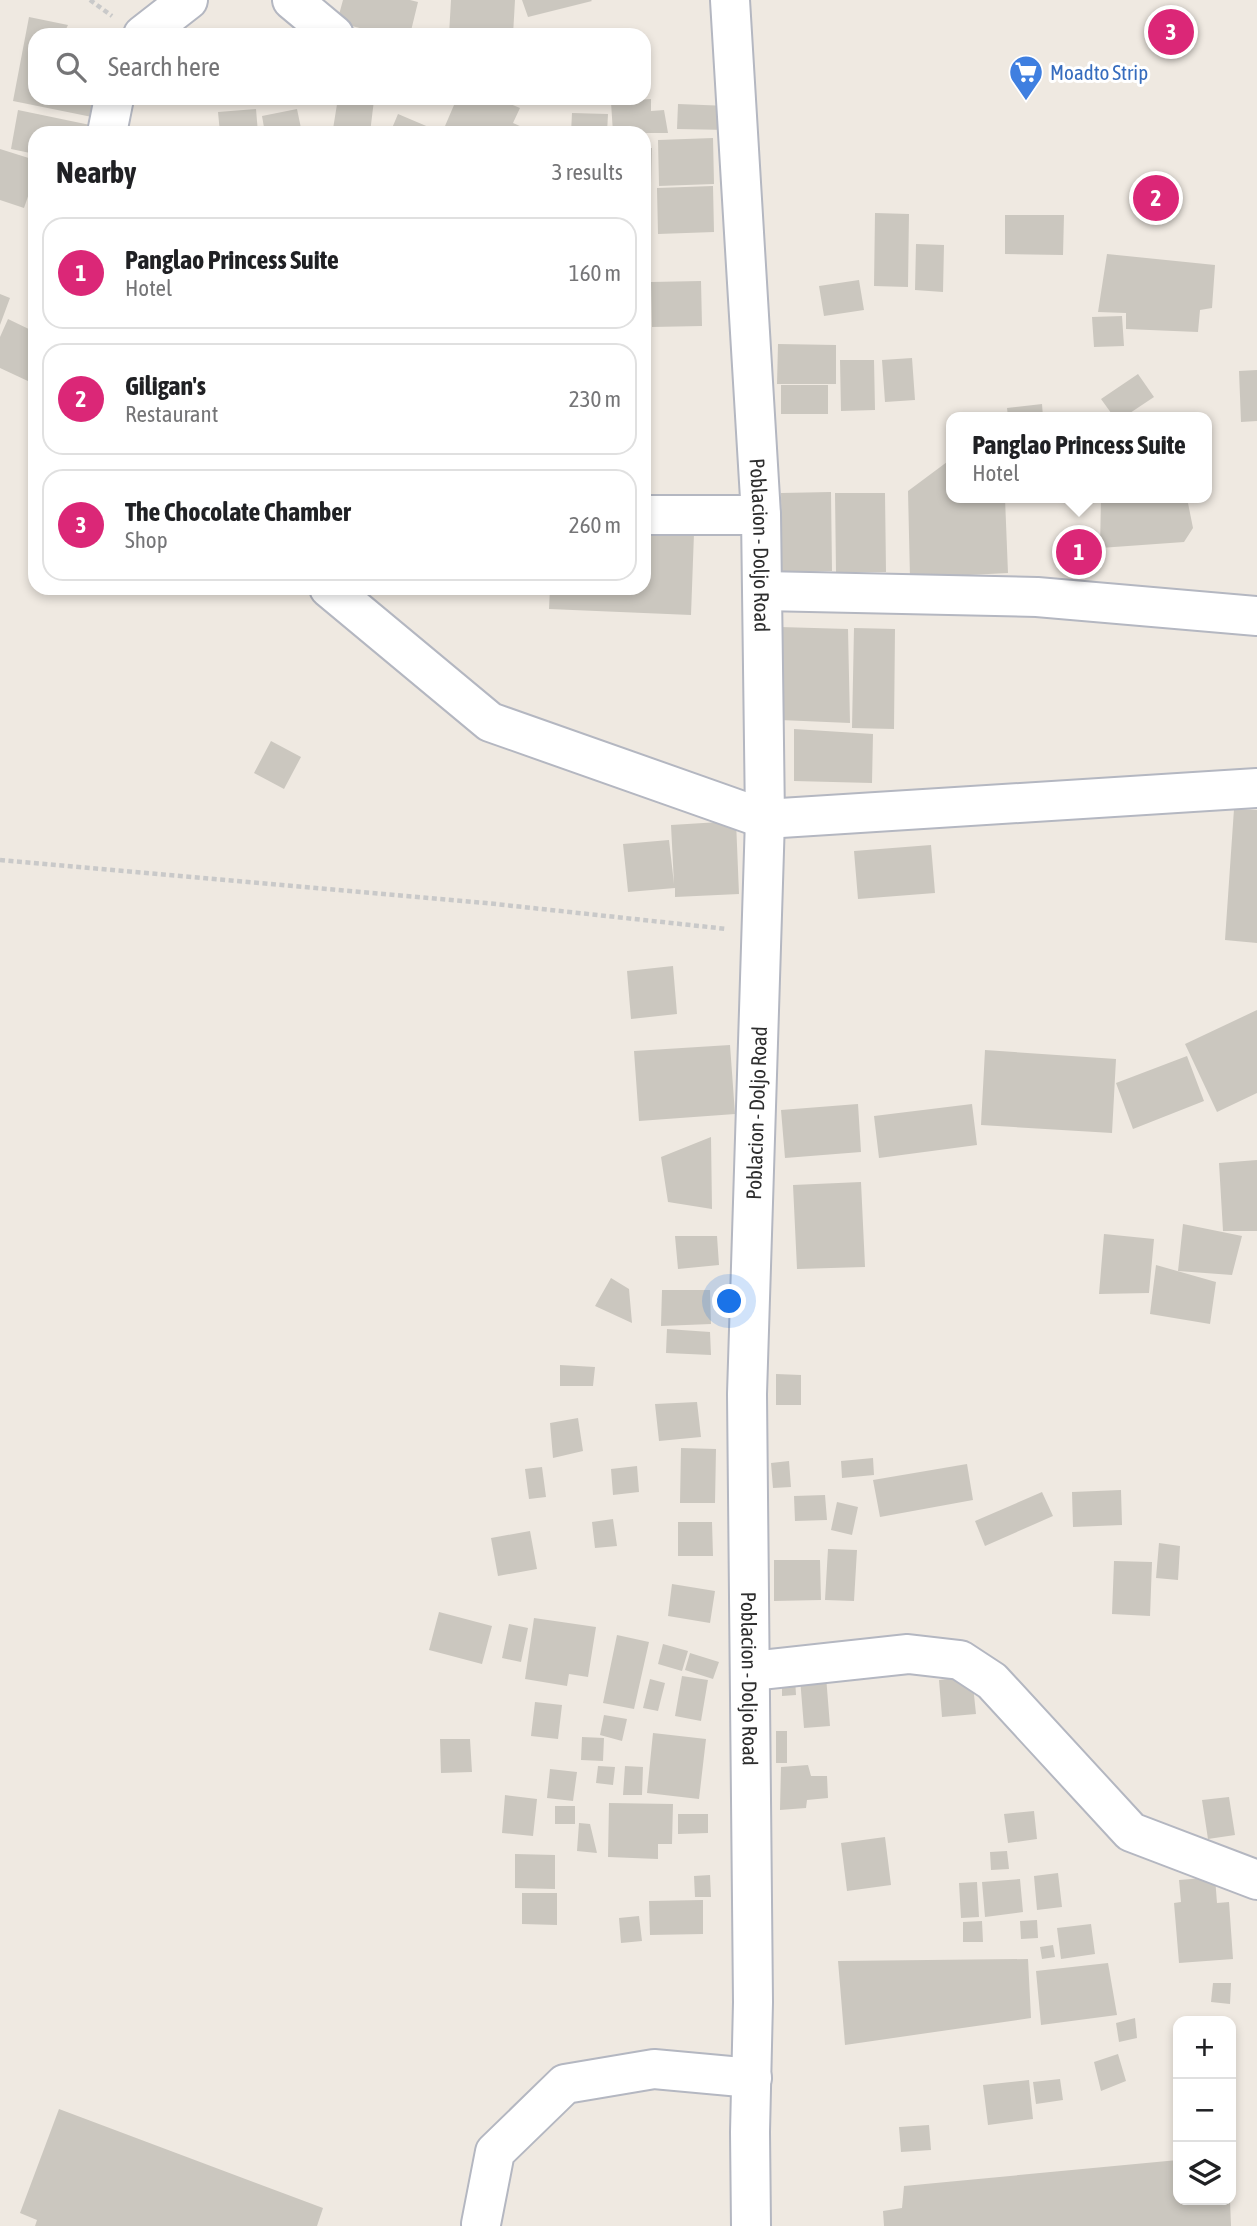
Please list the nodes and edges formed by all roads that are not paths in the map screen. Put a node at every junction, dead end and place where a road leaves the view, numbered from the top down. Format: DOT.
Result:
graph roads {
  1 [pos="188,0"];
  2 [pos="292,0"];
  3 [pos="730,0"];
  4 [pos="153,28"];
  5 [pos="326,28"];
  6 [pos="113,105"];
  7 [pos="108,126"];
  8 [pos="651,514"];
  9 [pos="761,515"];
  10 [pos="763,591"];
  11 [pos="337,595"];
  12 [pos="1257,616"];
  13 [pos="1257,788"];
  14 [pos="765,819"];
  15 [pos="751,1671"];
  16 [pos="1257,1880"];
  17 [pos="752,2078"];
  18 [pos="481,2224"];
  19 [pos="751,2226"];
  1 -- 4 [label="street"];
  2 -- 5 [label="street"];
  3 -- 9 [label="street, Poblacion - Doljo Road"];
  6 -- 7 [label="street"];
  8 -- 9 [label="street"];
  9 -- 10 [label="street, Poblacion - Doljo Road"];
  10 -- 12 [label="street"];
  10 -- 14 [label="street, Poblacion - Doljo Road"];
  11 -- 14 [label="street"];
  13 -- 14 [label="street"];
  14 -- 15 [label="street, Poblacion - Doljo Road"];
  15 -- 16 [label="street"];
  15 -- 17 [label="street, Poblacion - Doljo Road"];
  17 -- 18 [label="street"];
  17 -- 19 [label="street, Poblacion - Doljo Road"];
}
